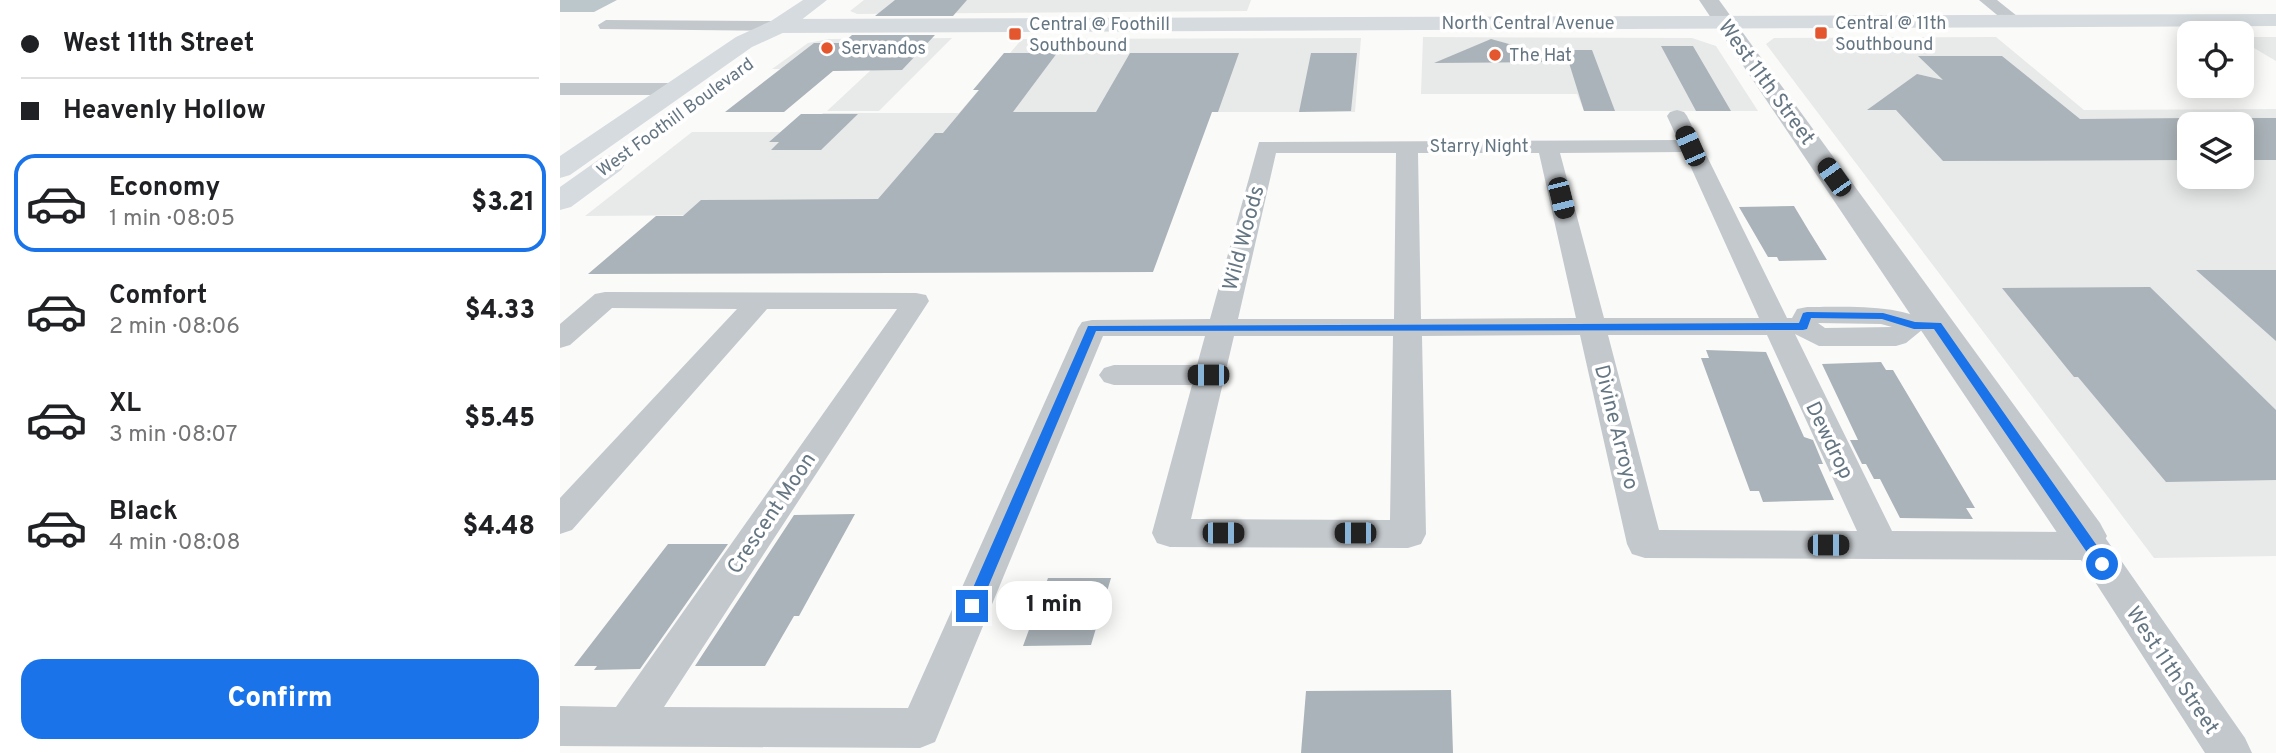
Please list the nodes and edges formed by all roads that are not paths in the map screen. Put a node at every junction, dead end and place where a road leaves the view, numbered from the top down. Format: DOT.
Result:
graph roads {
  1 [pos="817,0"];
  2 [pos="1987,0"];
  3 [pos="1717,11"];
  4 [pos="2014,20"];
  5 [pos="2276,20"];
  6 [pos="606,25"];
  7 [pos="779,26"];
  8 [pos="560,89"];
  9 [pos="676,89"];
  10 [pos="1677,116"];
  11 [pos="1407,146"];
  12 [pos="1548,146"];
  13 [pos="1690,146"];
  14 [pos="1267,147"];
  15 [pos="561,190"];
  16 [pos="760,300"];
  17 [pos="1925,325"];
  18 [pos="1789,326"];
  19 [pos="1220,327"];
  20 [pos="1593,327"];
  21 [pos="1408,328"];
  22 [pos="563,334"];
  23 [pos="1114,375"];
  24 [pos="1208,375"];
  25 [pos="560,521"];
  26 [pos="2087,541"];
  27 [pos="1881,545"];
  28 [pos="560,726"];
  29 [pos="627,726"];
  30 [pos="2230,753"];
  1 -- 7 [label="main road, West Foothill Boulevard"];
  2 -- 4 [label="street"];
  3 -- 4 [label="main road, North Central Avenue"];
  3 -- 7 [label="main road, North Central Avenue"];
  3 -- 17 [label="street, West 11th Street"];
  4 -- 5 [label="main road, North Central Avenue"];
  6 -- 7 [label="street"];
  7 -- 9 [label="main road, West Foothill Boulevard"];
  7 -- 15 [label="main road, West Foothill Boulevard"];
  8 -- 9 [label="street"];
  9 -- 15 [label="main road, West Foothill Boulevard"];
  10 -- 13 [label="street, Dewdrop"];
  11 -- 12 [label="street, Starry Night"];
  11 -- 14 [label="street, Starry Night"];
  11 -- 21 [label="street"];
  12 -- 13 [label="street, Starry Night"];
  12 -- 20 [label="street, Divine Arroyo"];
  13 -- 18 [label="street, Dewdrop"];
  14 -- 19 [label="street, Wild Woods"];
  16 -- 22 [label="street"];
  16 -- 25 [label="street"];
  16 -- 29 [label="street, Crescent Moon"];
  17 -- 18 [label="street"];
  17 -- 26 [label="street, West 11th Street"];
  18 -- 20 [label="street"];
  18 -- 27 [label="street, Dewdrop"];
  19 -- 21 [label="street"];
  19 -- 24 [label="street, Wild Woods"];
  19 -- 29 [label="street"];
  20 -- 21 [label="street"];
  20 -- 27 [label="street, Divine Arroyo"];
  21 -- 24 [label="street, Wild Woods"];
  23 -- 24 [label="street"];
  26 -- 27 [label="street"];
  26 -- 30 [label="street, West 11th Street"];
  28 -- 29 [label="street"];
}
